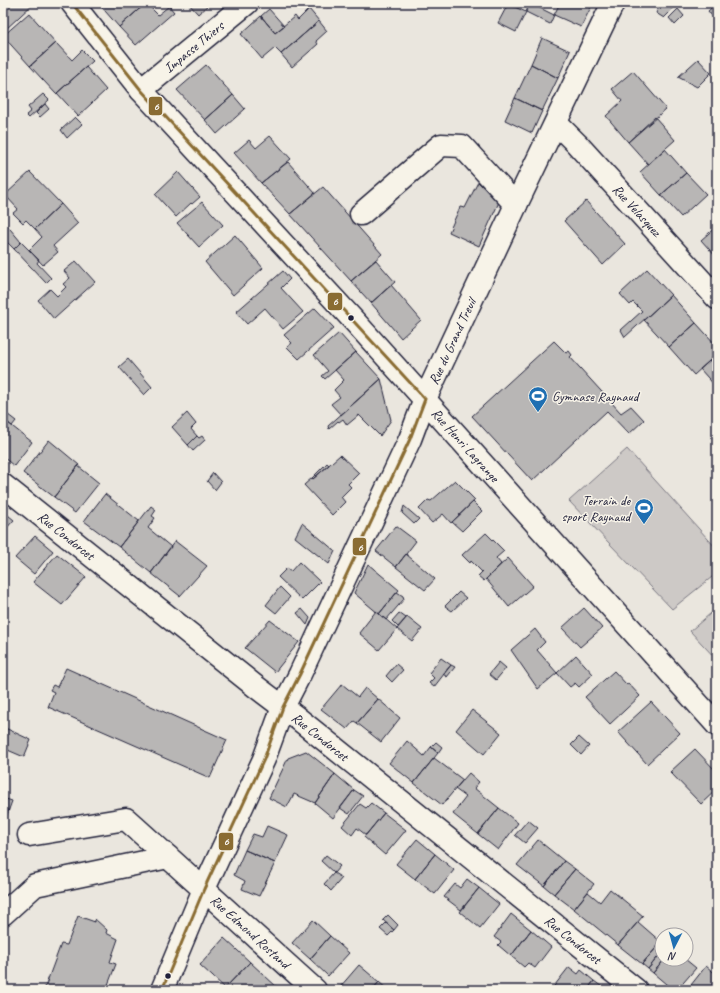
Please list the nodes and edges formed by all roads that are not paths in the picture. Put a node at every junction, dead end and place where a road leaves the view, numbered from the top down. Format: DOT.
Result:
graph roads {
  1 [pos="72,3"];
  2 [pos="247,3"];
  3 [pos="613,3"];
  4 [pos="141,90"];
  5 [pos="556,123"];
  6 [pos="516,205"];
  7 [pos="361,214"];
  8 [pos="717,298"];
  9 [pos="426,399"];
  10 [pos="3,485"];
  11 [pos="283,707"];
  12 [pos="717,725"];
  13 [pos="29,834"];
  14 [pos="168,857"];
  15 [pos="204,890"];
  16 [pos="3,914"];
  17 [pos="162,990"];
  18 [pos="315,990"];
  19 [pos="636,990"];
  1 -- 4 [label="street, Rue Henri Lagrange"];
  2 -- 4 [label="street, Impasse Thiers"];
  3 -- 5 [label="street, Rue du Grand Treuil"];
  4 -- 9 [label="street, Rue Henri Lagrange"];
  5 -- 6 [label="street, Rue du Grand Treuil"];
  5 -- 8 [label="street, Rue Velasquez"];
  6 -- 7 [label="street"];
  6 -- 9 [label="street, Rue du Grand Treuil"];
  9 -- 11 [label="street, Rue du Grand Treuil"];
  9 -- 12 [label="street, Rue Henri Lagrange"];
  10 -- 11 [label="street, Rue Condorcet"];
  11 -- 15 [label="street, Rue du Grand Treuil"];
  11 -- 19 [label="street, Rue Condorcet"];
  13 -- 14 [label="street, Rue Edmond Rostand"];
  14 -- 15 [label="street, Rue Edmond Rostand"];
  14 -- 16 [label="street"];
  15 -- 17 [label="street, Rue du Grand Treuil"];
  15 -- 18 [label="street, Rue Edmond Rostand"];
}
